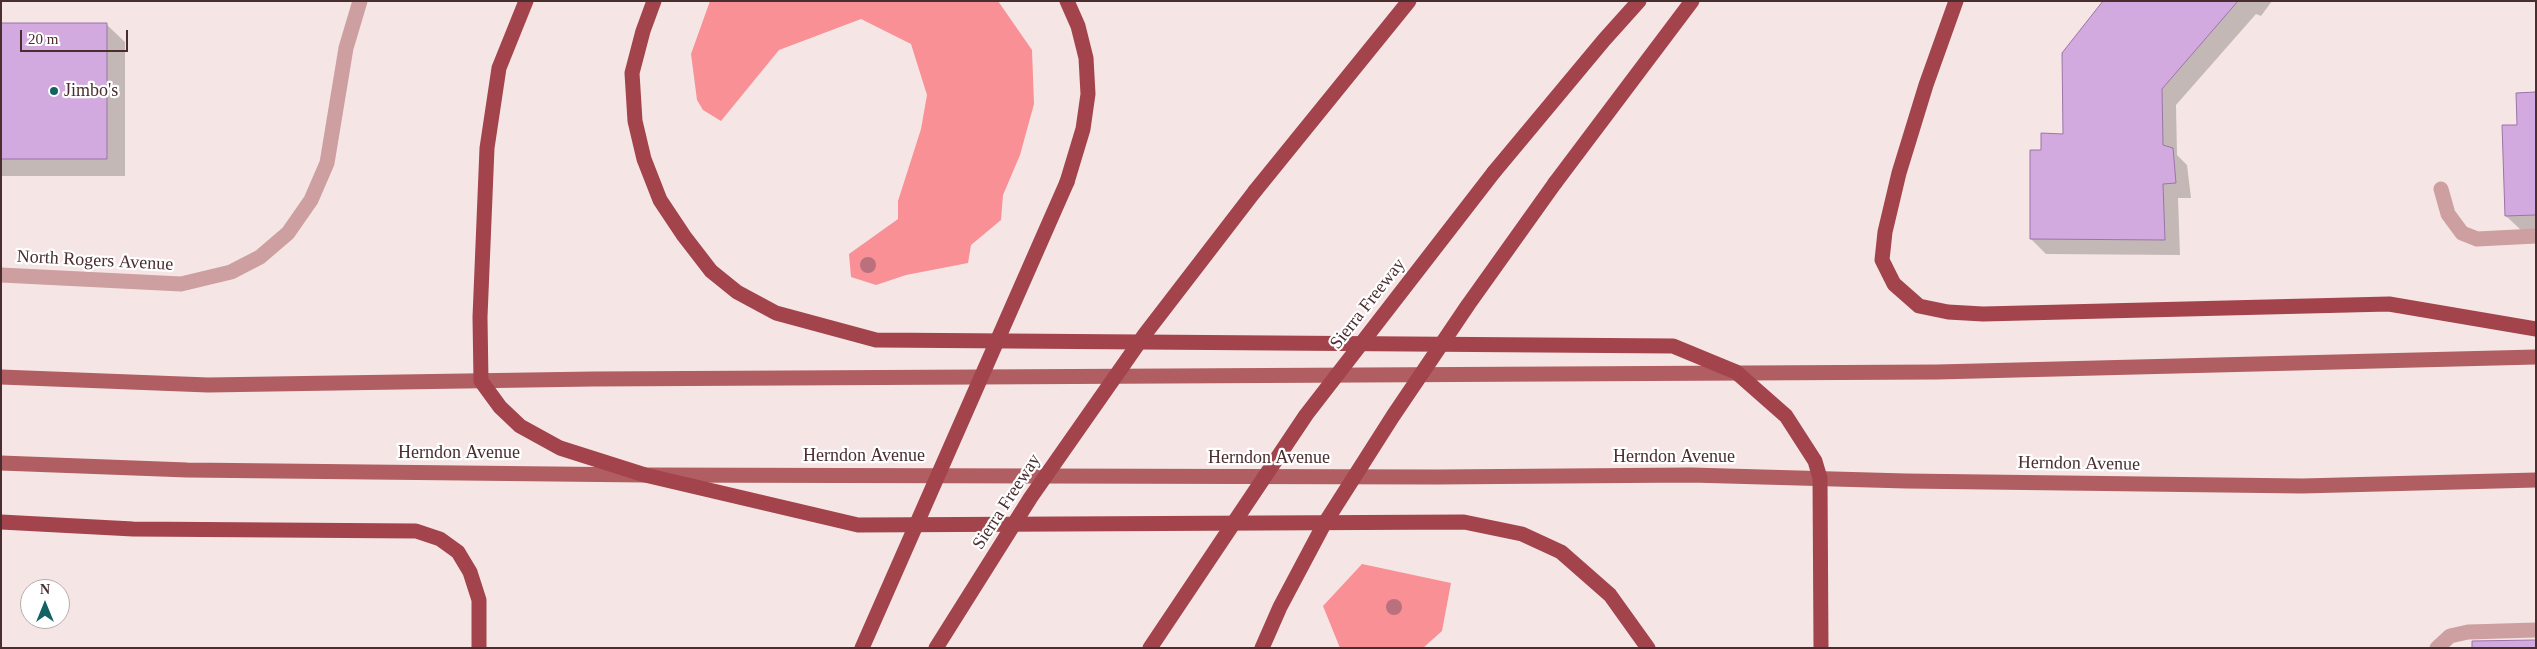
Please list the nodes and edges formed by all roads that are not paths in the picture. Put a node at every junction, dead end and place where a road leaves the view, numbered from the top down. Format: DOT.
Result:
graph roads {
  1 [pos="360,1"];
  2 [pos="526,1"];
  3 [pos="654,1"];
  4 [pos="1067,1"];
  5 [pos="1409,1"];
  6 [pos="1639,1"];
  7 [pos="1692,1"];
  8 [pos="1956,1"];
  9 [pos="2442,190"];
  10 [pos="2536,236"];
  11 [pos="1,275"];
  12 [pos="2536,329"];
  13 [pos="2536,357"];
  14 [pos="1736,372"];
  15 [pos="1,377"];
  16 [pos="481,380"];
  17 [pos="1,463"];
  18 [pos="645,475"];
  19 [pos="1820,478"];
  20 [pos="2536,480"];
  21 [pos="1,522"];
  22 [pos="2536,630"];
  23 [pos="479,648"];
  24 [pos="862,648"];
  25 [pos="936,648"];
  26 [pos="1150,648"];
  27 [pos="1262,648"];
  28 [pos="1648,648"];
  29 [pos="1821,648"];
  30 [pos="2437,648"];
  1 -- 11 [label="street, North Rogers Avenue"];
  2 -- 16 [label="highway"];
  3 -- 14 [label="highway"];
  4 -- 24 [label="highway, bridge"];
  5 -- 25 [label="highway, Sierra Freeway, bridge"];
  6 -- 26 [label="highway, Sierra Freeway, bridge"];
  7 -- 27 [label="highway, bridge"];
  8 -- 12 [label="highway"];
  9 -- 10 [label="street"];
  13 -- 14 [label="main road"];
  14 -- 16 [label="main road"];
  14 -- 19 [label="highway"];
  15 -- 16 [label="main road"];
  16 -- 18 [label="highway"];
  17 -- 18 [label="main road, Herndon Avenue"];
  18 -- 19 [label="main road, Herndon Avenue"];
  18 -- 28 [label="highway"];
  19 -- 20 [label="main road, Herndon Avenue"];
  19 -- 29 [label="highway"];
  21 -- 23 [label="highway"];
  22 -- 30 [label="street"];
}
